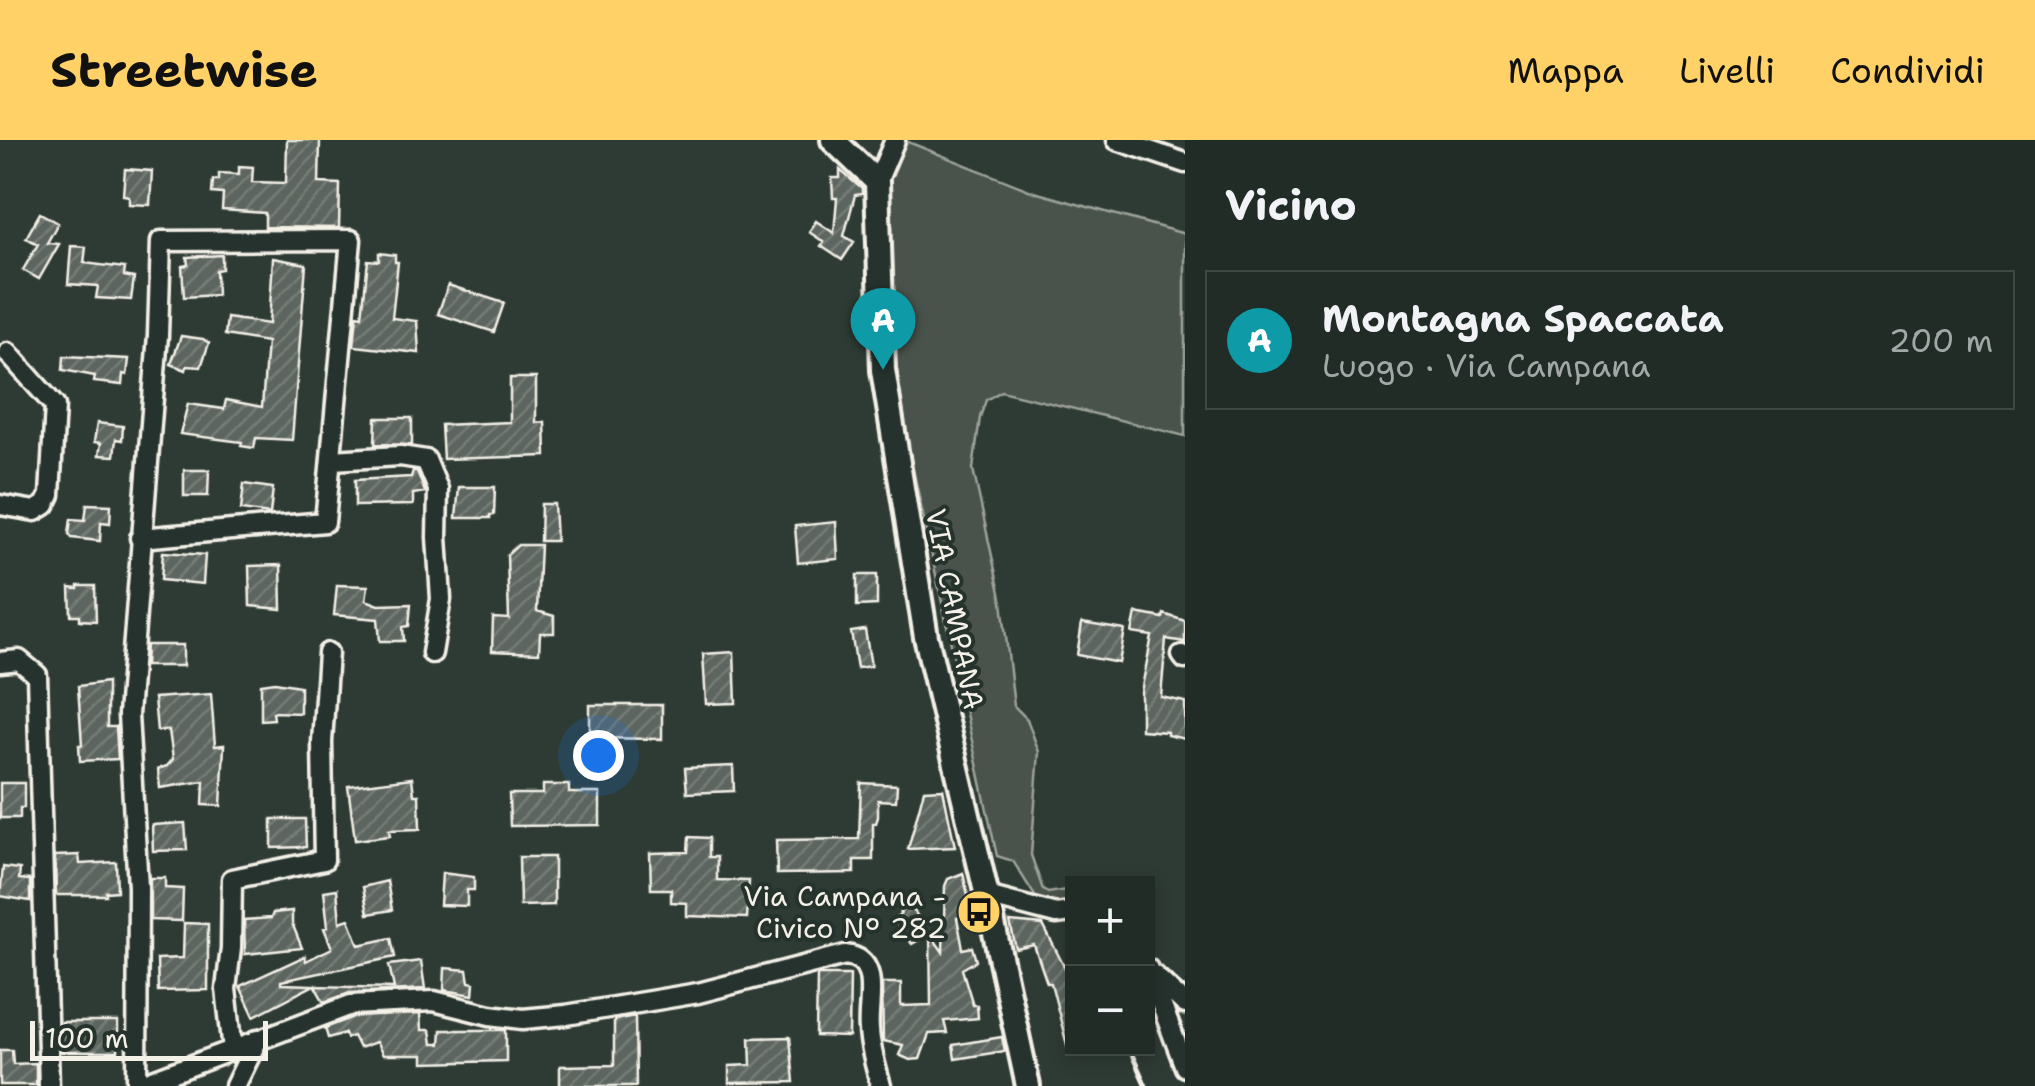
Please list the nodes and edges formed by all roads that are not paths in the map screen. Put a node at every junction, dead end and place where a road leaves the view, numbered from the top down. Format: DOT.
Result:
graph roads {
  1 [pos="833,140"];
  2 [pos="896,140"];
  3 [pos="1117,140"];
  4 [pos="1185,162"];
  5 [pos="877,182"];
  6 [pos="8,354"];
  7 [pos="332,460"];
  8 [pos="0,505"];
  9 [pos="140,538"];
  10 [pos="432,652"];
  11 [pos="328,653"];
  12 [pos="0,662"];
  13 [pos="988,896"];
  14 [pos="1065,913"];
  15 [pos="1155,977"];
  16 [pos="1155,988"];
  17 [pos="1185,1004"];
  18 [pos="258,1039"];
  19 [pos="233,1050"];
  20 [pos="1185,1067"];
  21 [pos="49,1086"];
  22 [pos="137,1086"];
  23 [pos="235,1086"];
  24 [pos="881,1086"];
  25 [pos="1028,1086"];
  1 -- 5 [label="main road"];
  2 -- 5 [label="street, VIA CAMPANA"];
  3 -- 4 [label="street"];
  5 -- 13 [label="main road, VIA CAMPANA"];
  6 -- 8 [label="street"];
  7 -- 9 [label="street"];
  7 -- 9 [label="street"];
  7 -- 10 [label="street"];
  9 -- 22 [label="street"];
  11 -- 19 [label="street"];
  12 -- 21 [label="street"];
  13 -- 14 [label="street"];
  13 -- 25 [label="main road, VIA CAMPANA"];
  15 -- 17 [label="street"];
  16 -- 20 [label="street"];
  18 -- 19 [label="street"];
  18 -- 23 [label="street"];
  18 -- 24 [label="street"];
  19 -- 22 [label="street"];
}
